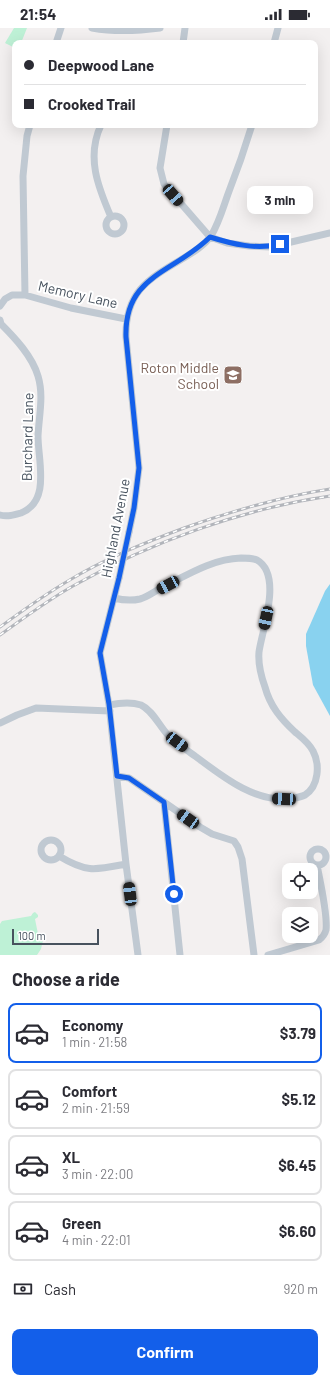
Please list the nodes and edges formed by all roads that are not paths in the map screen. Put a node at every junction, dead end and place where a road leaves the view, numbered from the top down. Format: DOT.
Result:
graph roads {
  1 [pos="61,28"];
  2 [pos="92,28"];
  3 [pos="160,28"];
  4 [pos="185,28"];
  5 [pos="278,28"];
  6 [pos="142,29"];
  7 [pos="57,40"];
  8 [pos="183,40"];
  9 [pos="275,40"];
  10 [pos="29,128"];
  11 [pos="99,128"];
  12 [pos="167,128"];
  13 [pos="251,128"];
  14 [pos="111,217"];
  15 [pos="330,233"];
  16 [pos="210,237"];
  17 [pos="25,295"];
  18 [pos="0,306"];
  19 [pos="126,319"];
  20 [pos="0,320"];
  21 [pos="0,515"];
  22 [pos="114,598"];
  23 [pos="109,708"];
  24 [pos="0,723"];
  25 [pos="117,776"];
  26 [pos="164,802"];
  27 [pos="59,856"];
  28 [pos="126,864"];
  29 [pos="318,865"];
  30 [pos="138,955"];
  31 [pos="180,955"];
  32 [pos="254,955"];
  33 [pos="268,955"];
  1 -- 7 [label="street"];
  2 -- 6 [label="street"];
  3 -- 6 [label="street"];
  4 -- 8 [label="street"];
  5 -- 9 [label="street"];
  10 -- 17 [label="street"];
  11 -- 14 [label="street"];
  12 -- 16 [label="street"];
  13 -- 16 [label="street, Highland Avenue"];
  15 -- 16 [label="street"];
  16 -- 19 [label="street, Highland Avenue"];
  17 -- 18 [label="street"];
  17 -- 19 [label="street, Memory Lane"];
  19 -- 22 [label="street, Highland Avenue, bridge"];
  20 -- 21 [label="street, Burchard Lane"];
  22 -- 23 [label="street, Highland Avenue"];
  22 -- 23 [label="street"];
  23 -- 24 [label="street"];
  23 -- 25 [label="street, Highland Avenue"];
  25 -- 26 [label="street"];
  25 -- 28 [label="street, Highland Avenue"];
  26 -- 31 [label="street"];
  26 -- 32 [label="street"];
  27 -- 28 [label="street"];
  28 -- 30 [label="street, Highland Avenue"];
  29 -- 33 [label="street"];
}
